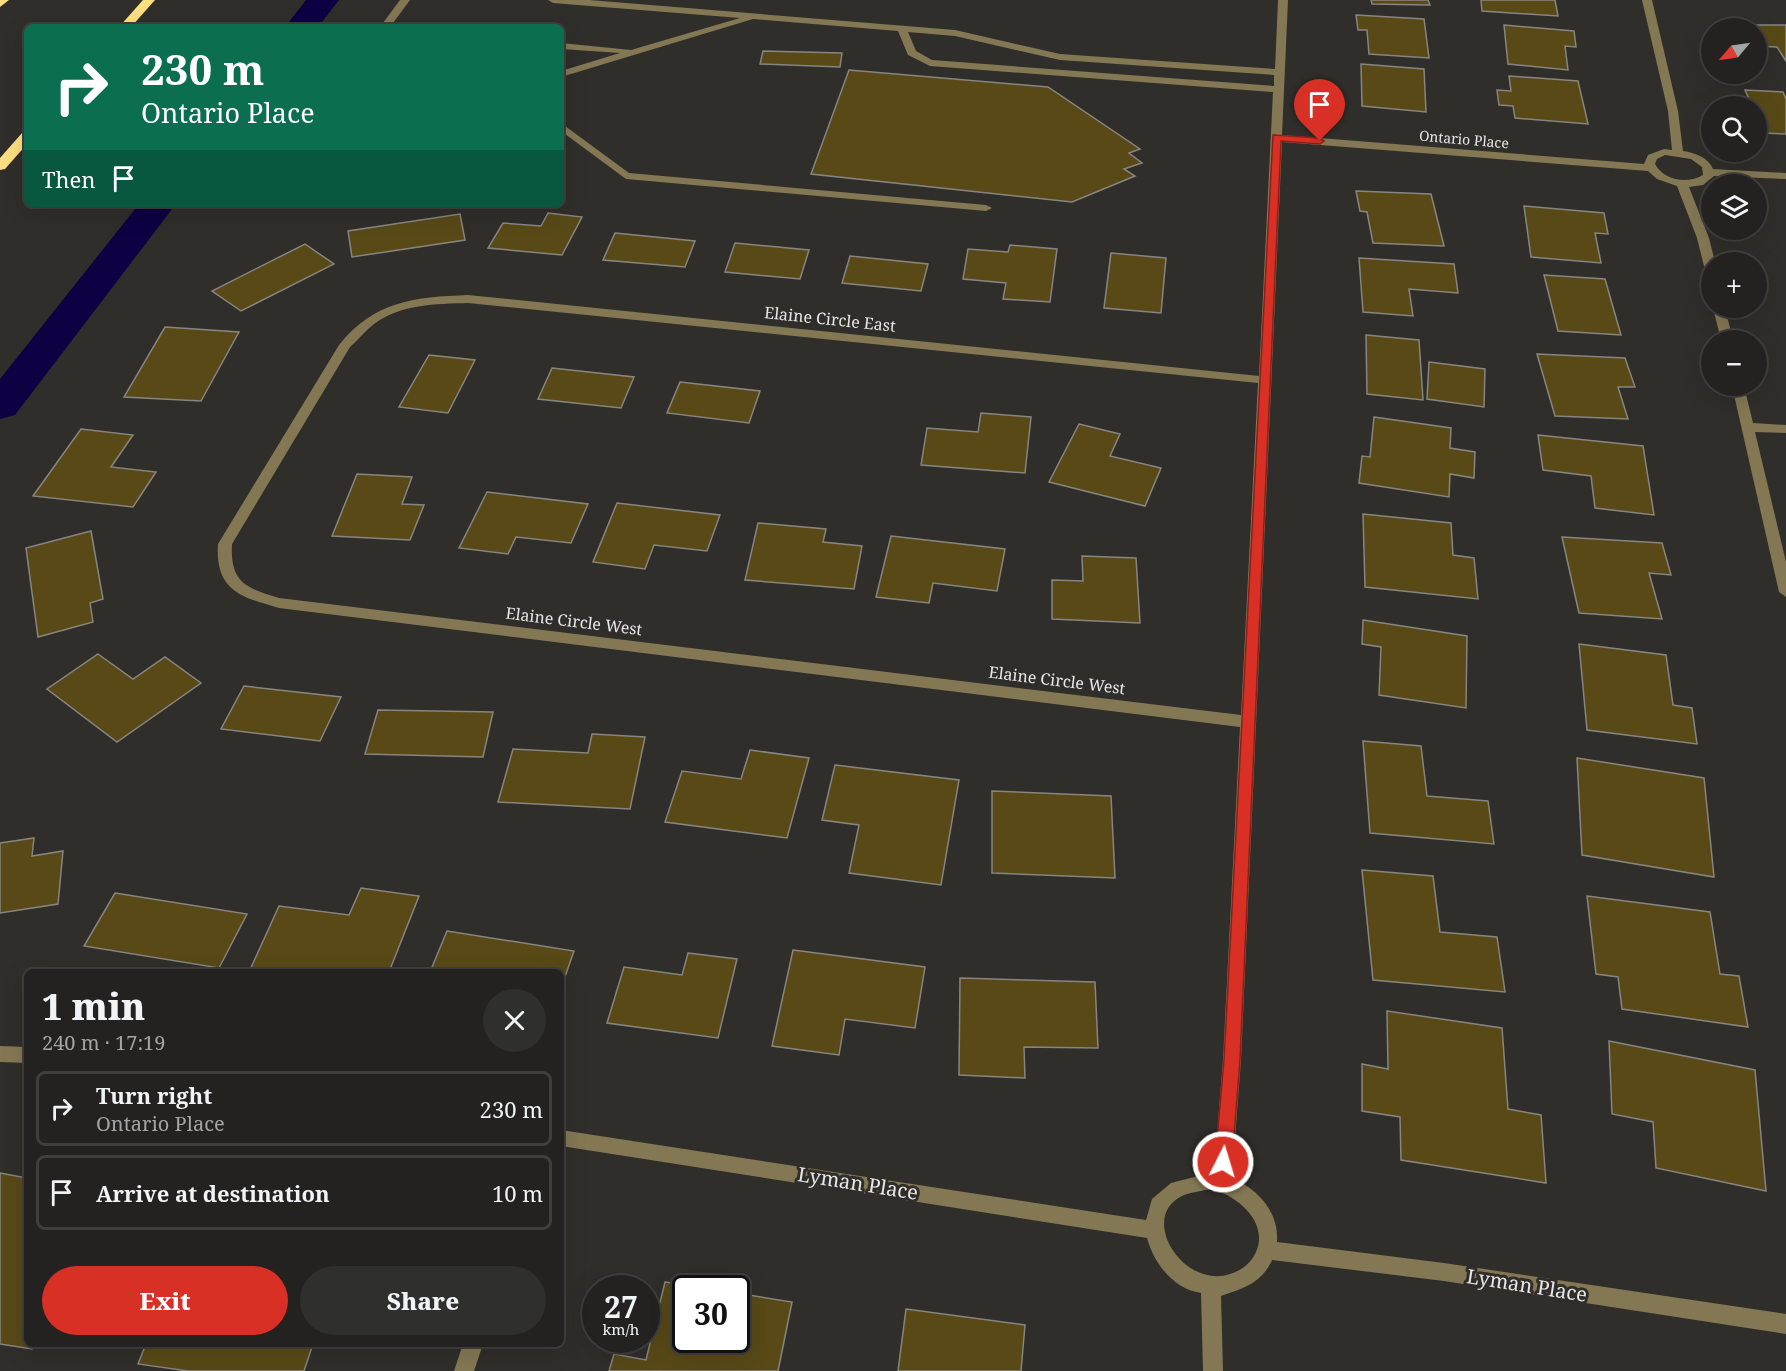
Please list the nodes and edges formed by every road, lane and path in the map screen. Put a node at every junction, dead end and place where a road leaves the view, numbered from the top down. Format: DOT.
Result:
graph roads {
  1 [pos="149,0"];
  2 [pos="405,0"];
  3 [pos="553,0"];
  4 [pos="1283,0"];
  5 [pos="1647,0"];
  6 [pos="757,16"];
  7 [pos="127,24"];
  8 [pos="387,24"];
  9 [pos="902,30"];
  10 [pos="564,46"];
  11 [pos="635,52"];
  12 [pos="1279,72"];
  13 [pos="564,73"];
  14 [pos="1278,90"];
  15 [pos="564,128"];
  16 [pos="1276,138"];
  17 [pos="24,140"];
  18 [pos="1678,153"];
  19 [pos="1,167"];
  20 [pos="1650,168"];
  21 [pos="1710,172"];
  22 [pos="1786,177"];
  23 [pos="1682,184"];
  24 [pos="986,208"];
  25 [pos="1706,252"];
  26 [pos="394,309"];
  27 [pos="1264,380"];
  28 [pos="1740,396"];
  29 [pos="1747,427"];
  30 [pos="1786,429"];
  31 [pos="1786,592"];
  32 [pos="1248,722"];
  33 [pos="0,1054"];
  34 [pos="24,1055"];
  35 [pos="564,1138"];
  36 [pos="1222,1183"];
  37 [pos="1154,1230"];
  38 [pos="1267,1250"];
  39 [pos="1211,1286"];
  40 [pos="1786,1324"];
  41 [pos="472,1347"];
  42 [pos="464,1371"];
  43 [pos="1213,1371"];
  1 -- 7 [label="highway"];
  2 -- 8 [label="street"];
  3 -- 6 [label="street"];
  4 -- 12 [label="street"];
  5 -- 18 [label="street"];
  6 -- 9 [label="street"];
  6 -- 11 [label="street"];
  9 -- 12 [label="street"];
  9 -- 14 [label="street"];
  10 -- 11 [label="street"];
  11 -- 13 [label="street"];
  12 -- 14 [label="street"];
  14 -- 16 [label="street"];
  15 -- 24 [label="street"];
  16 -- 20 [label="street, Ontario Place"];
  16 -- 27 [label="street"];
  17 -- 19 [label="highway"];
  18 -- 20 [label="street"];
  18 -- 21 [label="street"];
  20 -- 23 [label="street"];
  21 -- 22 [label="street"];
  21 -- 23 [label="street"];
  23 -- 25 [label="street"];
  26 -- 27 [label="street, Elaine Circle East"];
  26 -- 32 [label="street, Elaine Circle West"];
  27 -- 32 [label="street"];
  28 -- 29 [label="street"];
  29 -- 30 [label="street"];
  29 -- 31 [label="street"];
  32 -- 36 [label="street"];
  33 -- 34 [label="street"];
  35 -- 37 [label="street, Lyman Place"];
  36 -- 37 [label="street"];
  36 -- 38 [label="street"];
  37 -- 39 [label="street"];
  38 -- 39 [label="street"];
  38 -- 40 [label="street, Lyman Place"];
  39 -- 43 [label="street"];
  41 -- 42 [label="street"];
}
